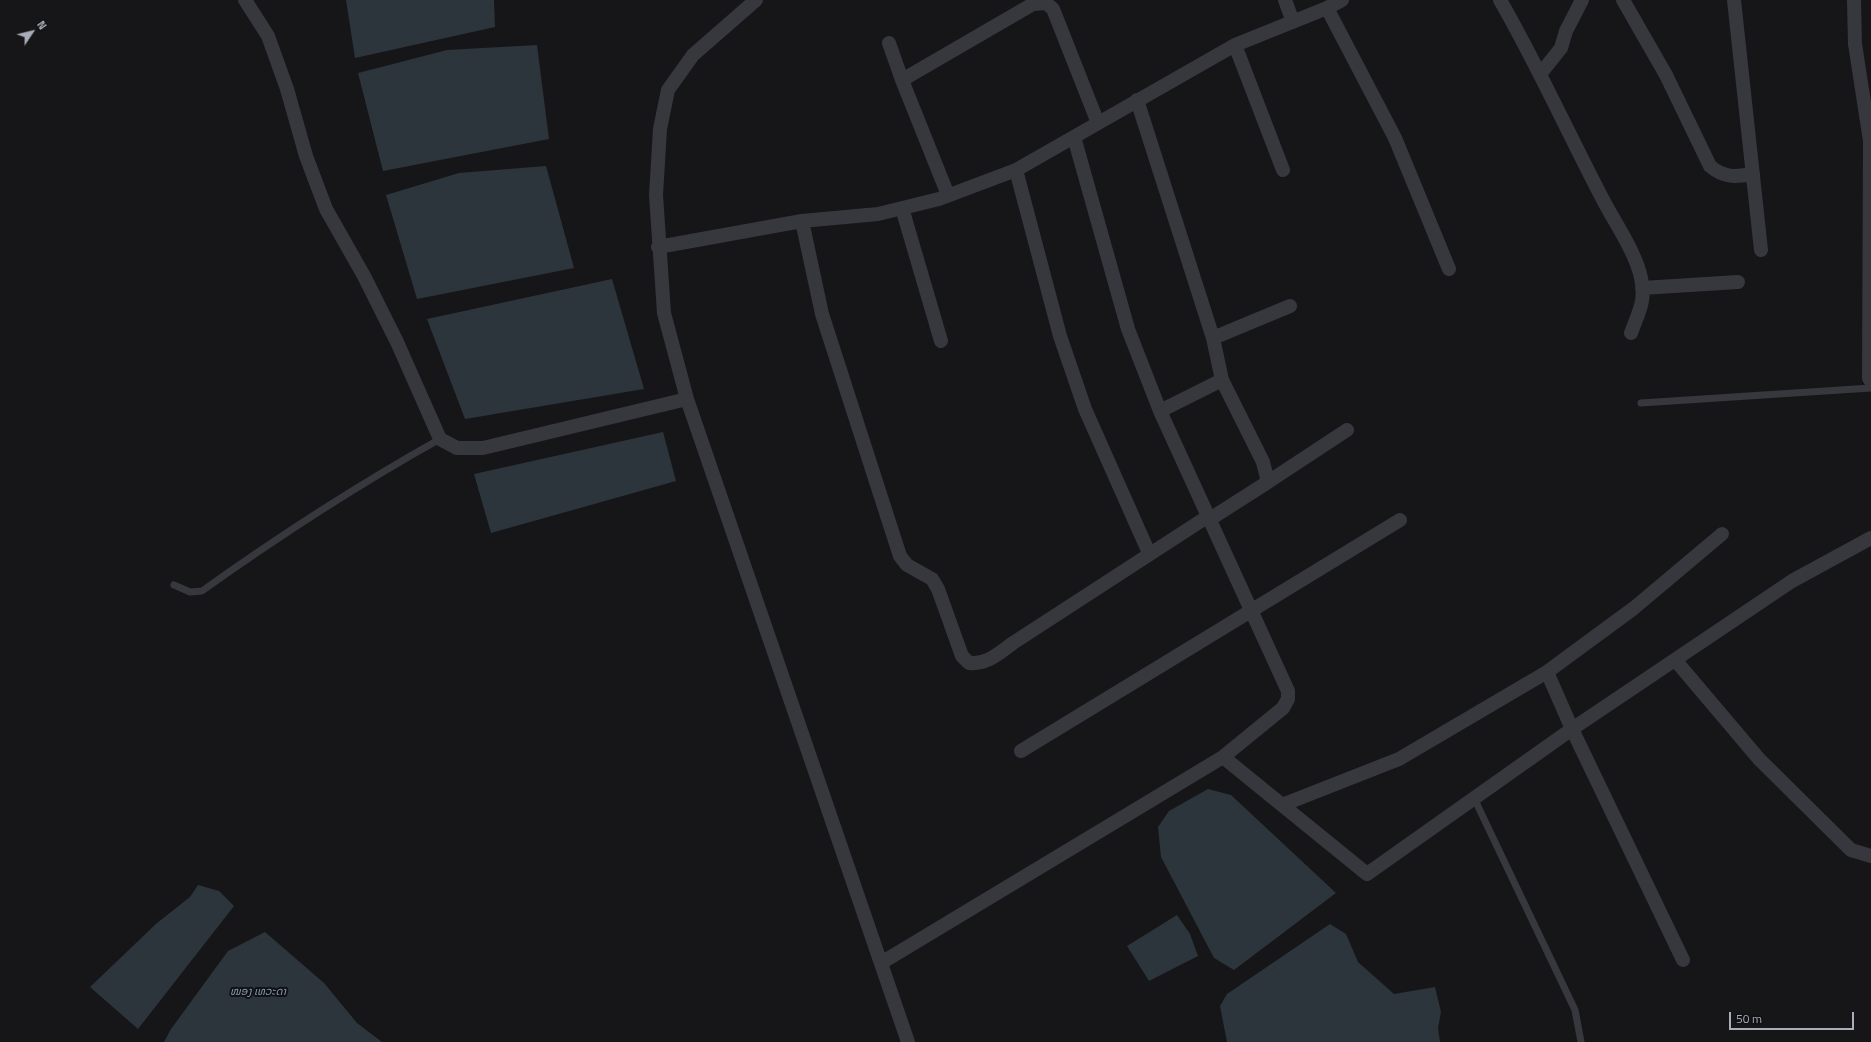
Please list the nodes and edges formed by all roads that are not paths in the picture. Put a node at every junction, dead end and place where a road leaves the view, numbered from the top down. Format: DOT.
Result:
graph roads {
  1 [pos="245,0"];
  2 [pos="756,0"];
  3 [pos="1285,0"];
  4 [pos="1342,0"];
  5 [pos="1500,0"];
  6 [pos="1582,0"];
  7 [pos="1622,0"];
  8 [pos="1734,0"];
  9 [pos="1854,0"];
  10 [pos="1327,8"];
  11 [pos="1293,22"];
  12 [pos="889,43"];
  13 [pos="1235,45"];
  14 [pos="1541,73"];
  15 [pos="902,80"];
  16 [pos="1137,100"];
  17 [pos="1098,123"];
  18 [pos="1074,137"];
  19 [pos="1016,170"];
  20 [pos="1283,170"];
  21 [pos="1753,174"];
  22 [pos="948,195"];
  23 [pos="902,208"];
  24 [pos="802,221"];
  25 [pos="658,247"];
  26 [pos="1761,250"];
  27 [pos="1449,269"];
  28 [pos="1738,282"];
  29 [pos="1642,288"];
  30 [pos="1290,306"];
  31 [pos="1631,333"];
  32 [pos="1213,338"];
  33 [pos="941,341"];
  34 [pos="1222,380"];
  35 [pos="1871,381"];
  36 [pos="1871,388"];
  37 [pos="687,400"];
  38 [pos="1641,403"];
  39 [pos="1160,411"];
  40 [pos="1347,430"];
  41 [pos="440,439"];
  42 [pos="1268,482"];
  43 [pos="1208,518"];
  44 [pos="1400,520"];
  45 [pos="1722,534"];
  46 [pos="1871,538"];
  47 [pos="1149,553"];
  48 [pos="174,585"];
  49 [pos="1251,612"];
  50 [pos="1676,661"];
  51 [pos="1547,672"];
  52 [pos="1572,729"];
  53 [pos="1021,751"];
  54 [pos="1223,757"];
  55 [pos="1474,798"];
  56 [pos="1282,805"];
  57 [pos="1871,856"];
  58 [pos="1683,960"];
  59 [pos="881,963"];
  60 [pos="908,1042"];
  61 [pos="1582,1042"];
  1 -- 41 [label="street"];
  2 -- 25 [label="street"];
  3 -- 11 [label="street"];
  4 -- 10 [label="street"];
  5 -- 14 [label="street"];
  6 -- 14 [label="street"];
  7 -- 21 [label="street"];
  8 -- 21 [label="street"];
  9 -- 35 [label="street"];
  10 -- 11 [label="street"];
  10 -- 27 [label="street"];
  11 -- 13 [label="street"];
  12 -- 15 [label="street"];
  13 -- 16 [label="street"];
  13 -- 20 [label="street"];
  14 -- 29 [label="street"];
  15 -- 17 [label="street"];
  15 -- 22 [label="street"];
  16 -- 17 [label="street"];
  16 -- 32 [label="street"];
  17 -- 18 [label="street"];
  18 -- 19 [label="street"];
  18 -- 39 [label="street"];
  19 -- 22 [label="street"];
  19 -- 47 [label="street"];
  21 -- 26 [label="street"];
  22 -- 23 [label="street"];
  23 -- 24 [label="street"];
  23 -- 33 [label="street"];
  24 -- 25 [label="street"];
  24 -- 47 [label="street"];
  25 -- 37 [label="street"];
  28 -- 29 [label="street"];
  29 -- 31 [label="street"];
  30 -- 32 [label="street"];
  32 -- 34 [label="street"];
  34 -- 39 [label="street"];
  34 -- 42 [label="street"];
  36 -- 38 [label="lane"];
  37 -- 41 [label="street"];
  37 -- 59 [label="street"];
  39 -- 43 [label="street"];
  40 -- 42 [label="street"];
  41 -- 48 [label="lane"];
  42 -- 43 [label="street"];
  43 -- 47 [label="street"];
  43 -- 49 [label="street"];
  44 -- 49 [label="street"];
  45 -- 51 [label="street"];
  46 -- 50 [label="street"];
  49 -- 53 [label="street"];
  49 -- 54 [label="street"];
  50 -- 52 [label="street"];
  50 -- 57 [label="street"];
  51 -- 52 [label="street"];
  51 -- 56 [label="street"];
  52 -- 55 [label="street"];
  52 -- 58 [label="street"];
  54 -- 56 [label="street"];
  54 -- 59 [label="street"];
  55 -- 56 [label="street"];
  55 -- 61 [label="lane"];
  59 -- 60 [label="street"];
}
